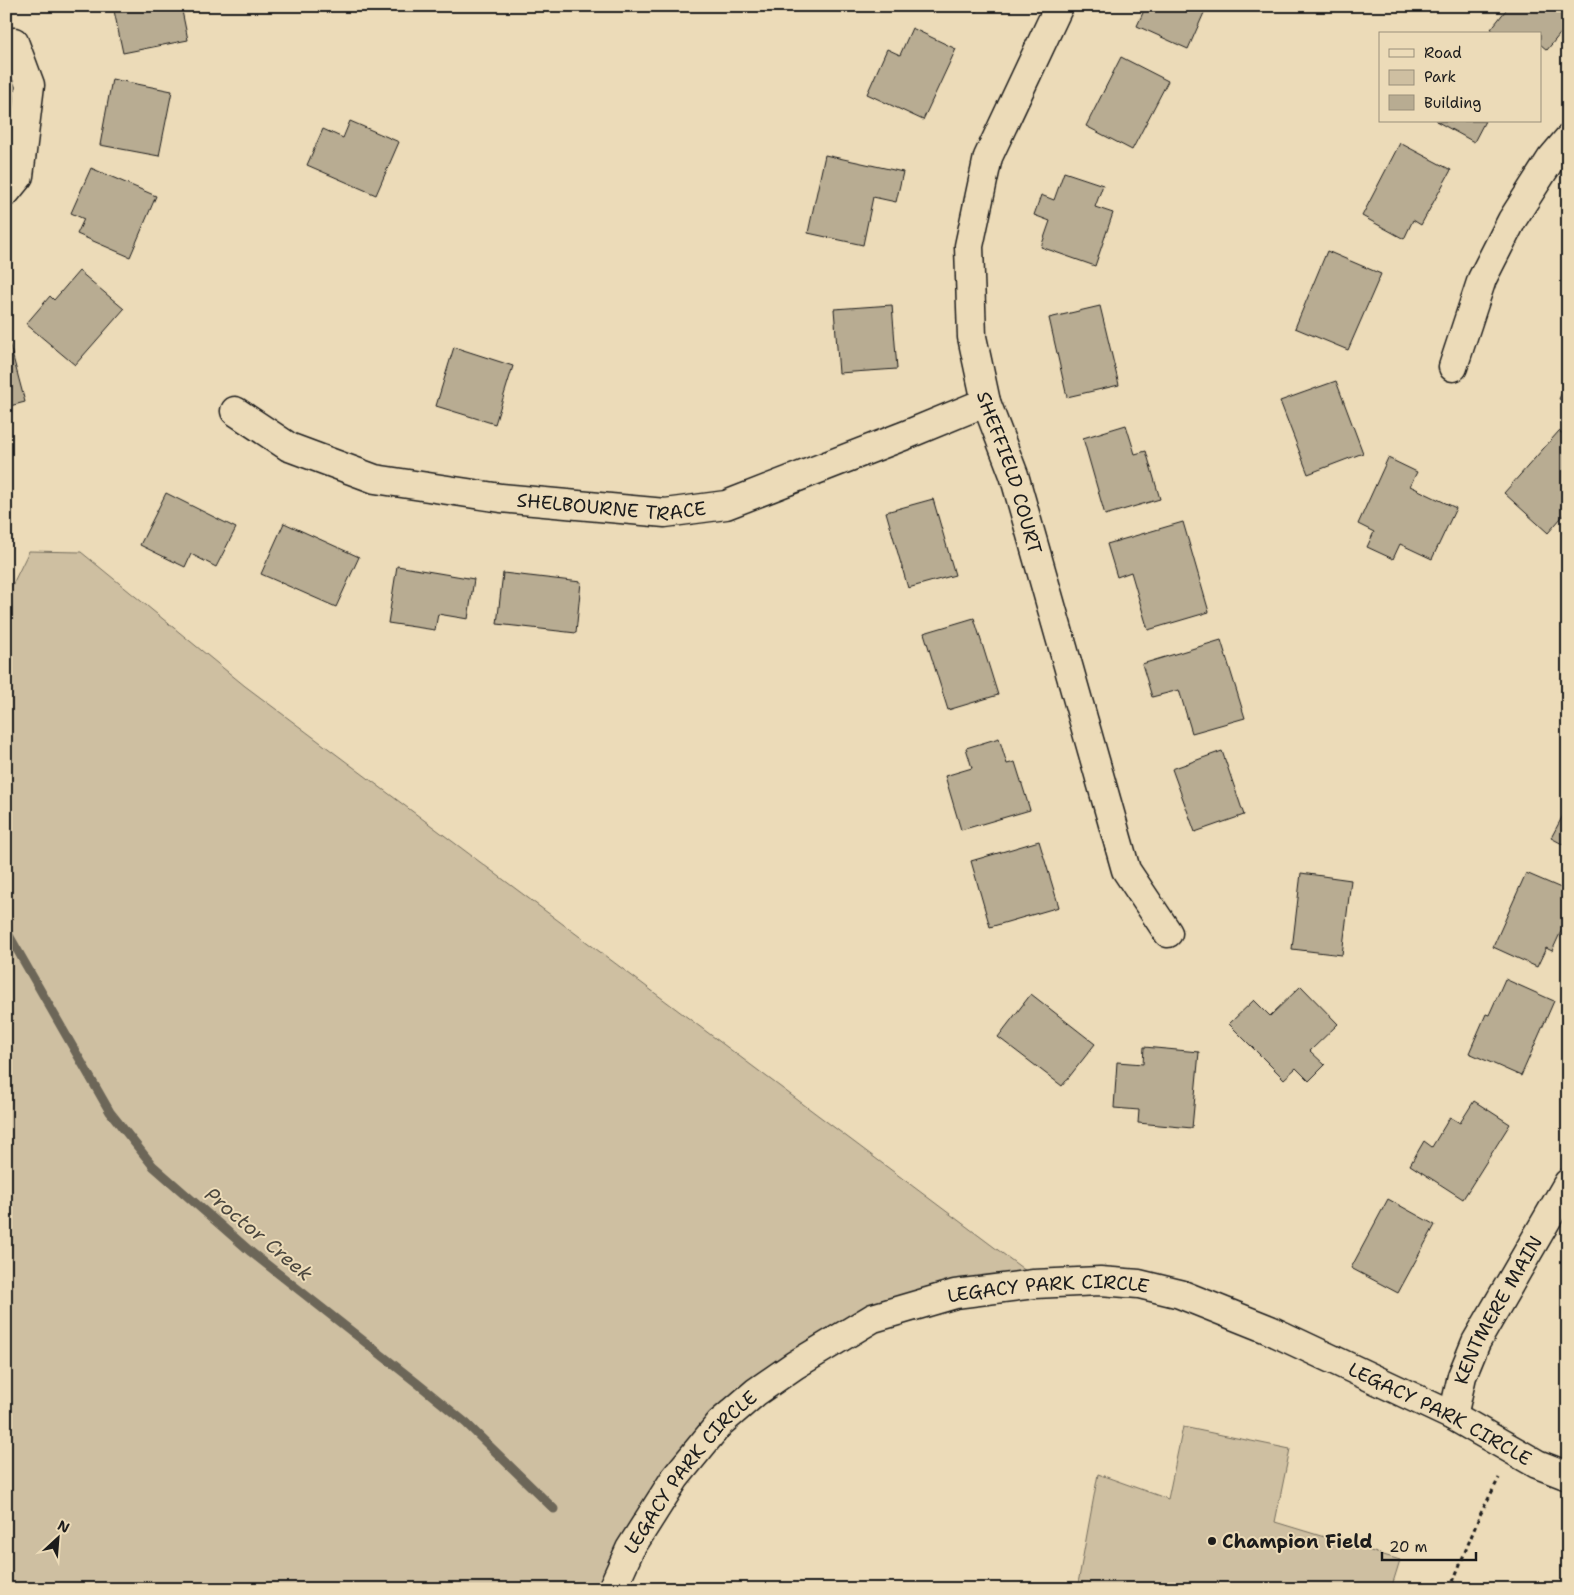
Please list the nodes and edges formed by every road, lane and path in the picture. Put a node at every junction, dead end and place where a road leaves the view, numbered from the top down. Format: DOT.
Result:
graph roads {
  1 [pos="1059,6"];
  2 [pos="14,42"];
  3 [pos="1568,139"];
  4 [pos="6,192"];
  5 [pos="1453,367"];
  6 [pos="986,402"];
  7 [pos="236,411"];
  8 [pos="1168,933"];
  9 [pos="1568,1182"];
  10 [pos="1454,1416"];
  11 [pos="1568,1476"];
  12 [pos="1499,1478"];
  13 [pos="612,1589"];
  14 [pos="1450,1589"];
  1 -- 6 [label="street, SHEFFIELD COURT"];
  2 -- 4 [label="street"];
  3 -- 5 [label="street"];
  6 -- 7 [label="street, SHELBOURNE TRACE"];
  6 -- 8 [label="street, SHEFFIELD COURT"];
  9 -- 10 [label="street, KENTMERE MAIN"];
  10 -- 11 [label="street, LEGACY PARK CIRCLE"];
  10 -- 13 [label="street, LEGACY PARK CIRCLE"];
  12 -- 14 [label="path"];
}
